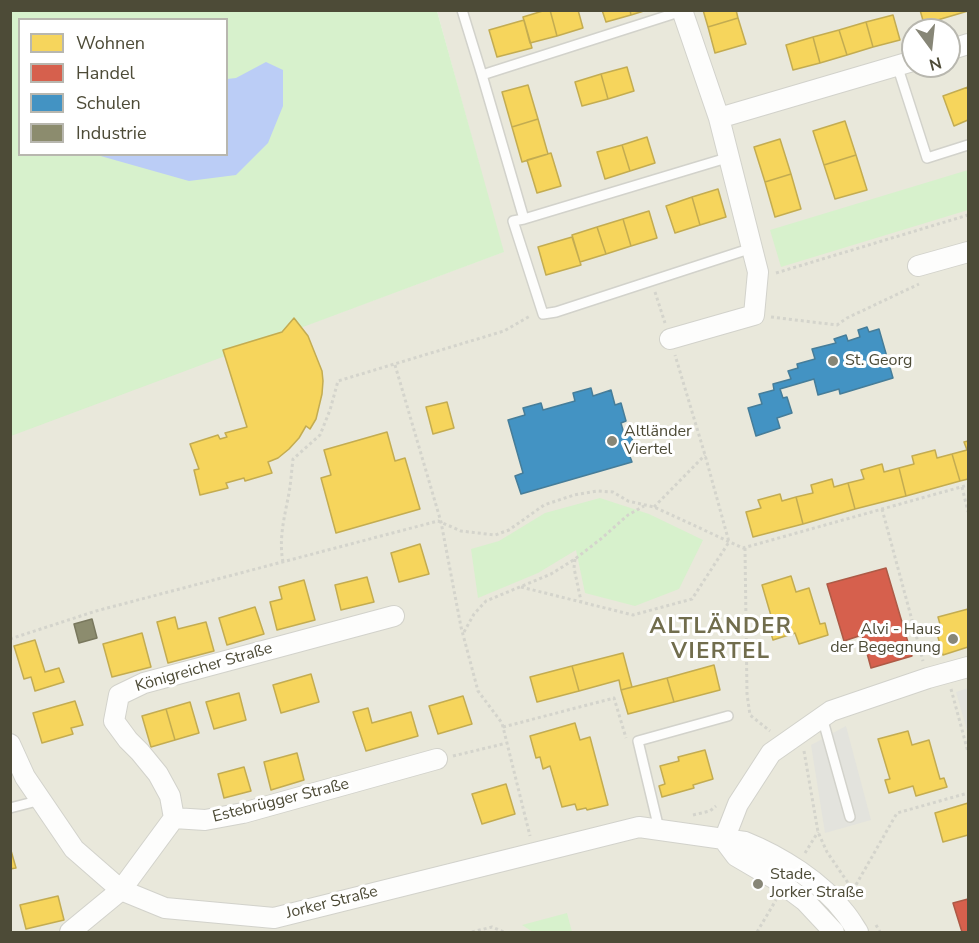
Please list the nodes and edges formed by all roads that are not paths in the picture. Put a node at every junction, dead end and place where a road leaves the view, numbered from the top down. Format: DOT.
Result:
graph roads {
  1 [pos="462,10"];
  2 [pos="682,11"];
  3 [pos="901,64"];
  4 [pos="482,75"];
  5 [pos="908,78"];
  6 [pos="719,118"];
  7 [pos="969,145"];
  8 [pos="730,157"];
  9 [pos="524,219"];
  10 [pos="752,248"];
  11 [pos="969,252"];
  12 [pos="918,266"];
  13 [pos="670,339"];
  14 [pos="394,616"];
  15 [pos="969,667"];
  16 [pos="728,716"];
  17 [pos="822,717"];
  18 [pos="10,744"];
  19 [pos="437,759"];
  20 [pos="41,800"];
  21 [pos="10,808"];
  22 [pos="849,818"];
  23 [pos="174,819"];
  24 [pos="659,829"];
  25 [pos="724,840"];
  26 [pos="121,890"];
  27 [pos="867,928"];
  28 [pos="70,933"];
  29 [pos="834,933"];
  1 -- 4 [label="lane"];
  2 -- 4 [label="lane"];
  2 -- 6 [label="street"];
  3 -- 6 [label="street"];
  4 -- 9 [label="lane"];
  5 -- 7 [label="lane"];
  6 -- 8 [label="street"];
  8 -- 9 [label="lane"];
  8 -- 10 [label="street"];
  9 -- 10 [label="lane"];
  10 -- 13 [label="street"];
  11 -- 12 [label="street"];
  14 -- 23 [label="street, Königreicher Straße"];
  15 -- 17 [label="street"];
  16 -- 24 [label="lane"];
  17 -- 22 [label="lane"];
  17 -- 25 [label="street"];
  18 -- 20 [label="street, Jorker Straße"];
  19 -- 23 [label="street, Estebrügger Straße"];
  20 -- 21 [label="lane"];
  20 -- 26 [label="street, Jorker Straße"];
  23 -- 26 [label="street"];
  24 -- 25 [label="street, Jorker Straße"];
  24 -- 26 [label="street, Jorker Straße"];
  25 -- 27 [label="street, Jorker Straße"];
  25 -- 29 [label="street"];
  26 -- 28 [label="street"];
}
